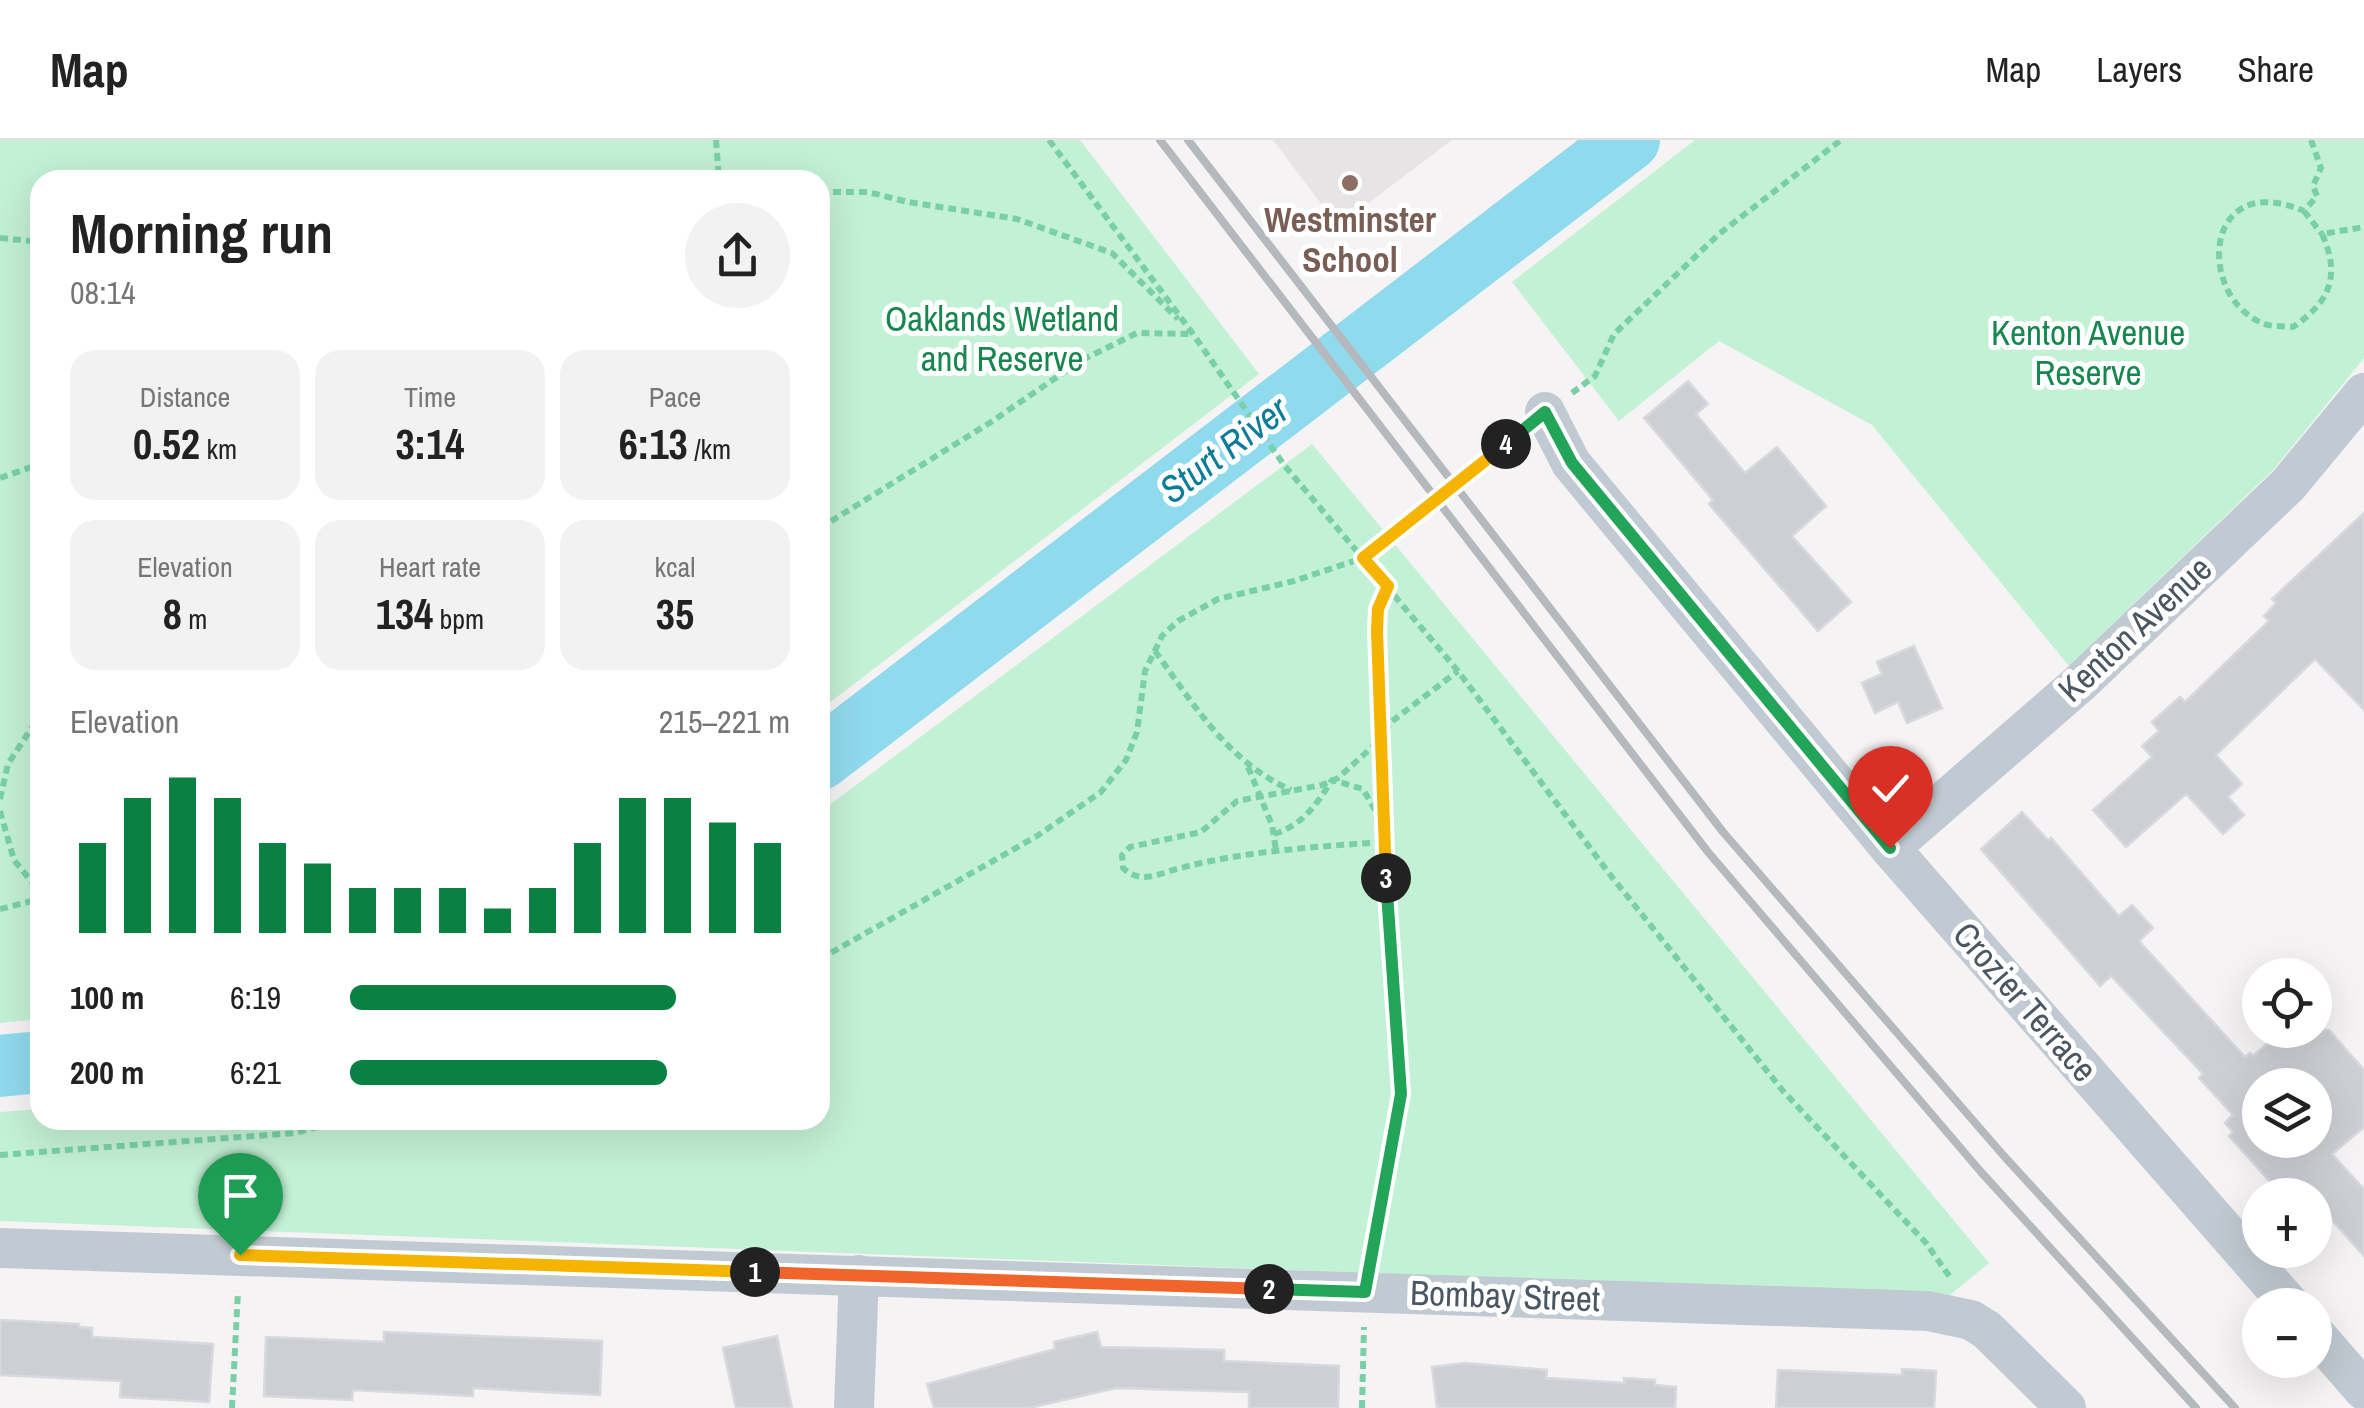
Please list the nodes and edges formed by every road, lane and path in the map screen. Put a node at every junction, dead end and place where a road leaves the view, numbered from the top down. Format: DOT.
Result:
graph roads {
  1 [pos="1049,140"];
  2 [pos="1841,140"];
  3 [pos="2312,140"];
  4 [pos="717,142"];
  5 [pos="718,170"];
  6 [pos="830,192"];
  7 [pos="2304,211"];
  8 [pos="2364,227"];
  9 [pos="2322,234"];
  10 [pos="0,238"];
  11 [pos="30,241"];
  12 [pos="1193,334"];
  13 [pos="2364,393"];
  14 [pos="1545,412"];
  15 [pos="30,468"];
  16 [pos="0,478"];
  17 [pos="830,522"];
  18 [pos="1363,558"];
  19 [pos="1388,586"];
  20 [pos="1154,650"];
  21 [pos="1458,671"];
  22 [pos="30,730"];
  23 [pos="1380,740"];
  24 [pos="1246,764"];
  25 [pos="1332,780"];
  26 [pos="1292,790"];
  27 [pos="1261,796"];
  28 [pos="0,799"];
  29 [pos="0,811"];
  30 [pos="1382,825"];
  31 [pos="1274,834"];
  32 [pos="1384,842"];
  33 [pos="1890,848"];
  34 [pos="1276,850"];
  35 [pos="30,882"];
  36 [pos="30,900"];
  37 [pos="0,910"];
  38 [pos="830,953"];
  39 [pos="296,1130"];
  40 [pos="0,1155"];
  41 [pos="0,1248"];
  42 [pos="240,1255"];
  43 [pos="859,1275"];
  44 [pos="2275,1288"];
  45 [pos="1365,1292"];
  46 [pos="1987,1330"];
  47 [pos="2332,1353"];
  48 [pos="2364,1390"];
  49 [pos="232,1408"];
  50 [pos="854,1408"];
  51 [pos="1362,1408"];
  52 [pos="2066,1408"];
  1 -- 12 [label="path"];
  2 -- 14 [label="path"];
  3 -- 7 [label="path"];
  4 -- 5 [label="path"];
  6 -- 12 [label="path"];
  7 -- 9 [label="path"];
  7 -- 9 [label="path"];
  8 -- 9 [label="path"];
  10 -- 11 [label="path"];
  12 -- 17 [label="path"];
  12 -- 18 [label="path"];
  13 -- 33 [label="street, Kenton Avenue"];
  14 -- 18 [label="path"];
  14 -- 33 [label="street, Crozier Terrace"];
  15 -- 16 [label="path"];
  18 -- 19 [label="path"];
  18 -- 20 [label="path"];
  19 -- 21 [label="path"];
  19 -- 23 [label="path"];
  20 -- 24 [label="path"];
  20 -- 38 [label="path"];
  21 -- 23 [label="path"];
  21 -- 46 [label="path"];
  22 -- 28 [label="path"];
  23 -- 25 [label="path"];
  23 -- 30 [label="path"];
  24 -- 26 [label="path"];
  24 -- 27 [label="path"];
  25 -- 26 [label="path"];
  25 -- 30 [label="path"];
  25 -- 31 [label="path"];
  26 -- 27 [label="path"];
  27 -- 31 [label="path"];
  27 -- 34 [label="path"];
  29 -- 35 [label="path"];
  30 -- 32 [label="path"];
  31 -- 34 [label="path"];
  32 -- 34 [label="path"];
  32 -- 45 [label="path"];
  33 -- 44 [label="street, Crozier Terrace"];
  36 -- 37 [label="path"];
  39 -- 40 [label="path"];
  41 -- 42 [label="street, Bombay Street"];
  42 -- 43 [label="street, Bombay Street"];
  42 -- 49 [label="path"];
  43 -- 45 [label="street, Bombay Street"];
  43 -- 50 [label="street"];
  45 -- 46 [label="street, Bombay Street"];
  45 -- 51 [label="path"];
  46 -- 52 [label="street"];
  47 -- 48 [label="street"];
}
